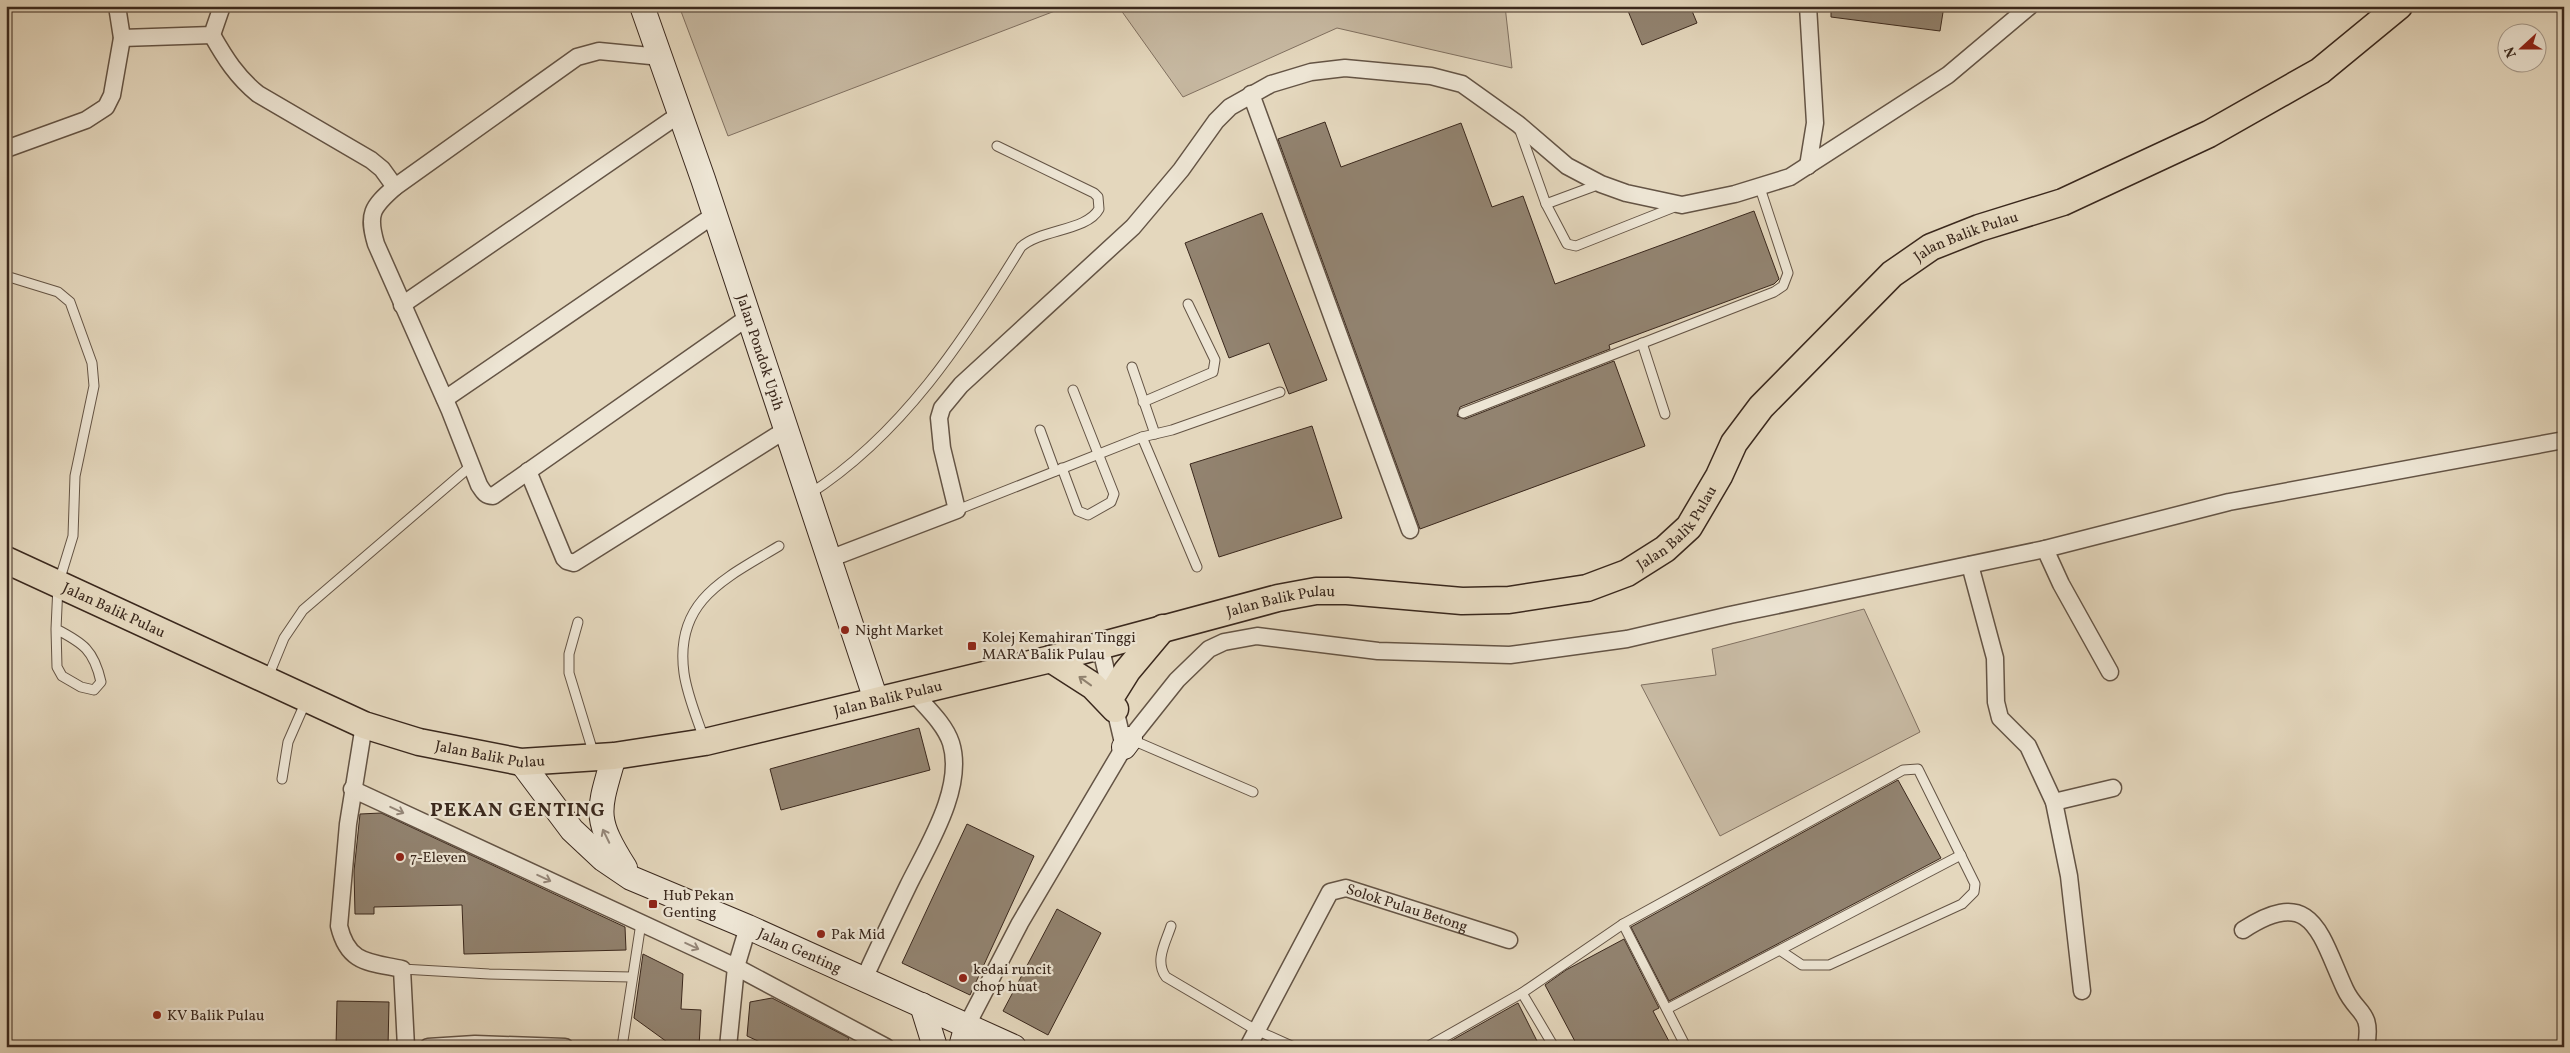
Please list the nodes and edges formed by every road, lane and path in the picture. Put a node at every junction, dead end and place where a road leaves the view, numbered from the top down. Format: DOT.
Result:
graph roads {
  1 [pos="117,6"];
  2 [pos="222,6"];
  3 [pos="642,6"];
  4 [pos="1808,6"];
  5 [pos="2030,6"];
  6 [pos="2399,6"];
  7 [pos="212,35"];
  8 [pos="122,38"];
  9 [pos="661,57"];
  10 [pos="1251,94"];
  11 [pos="680,114"];
  12 [pos="1518,124"];
  13 [pos="997,146"];
  14 [pos="6,149"];
  15 [pos="1808,166"];
  16 [pos="1601,184"];
  17 [pos="394,187"];
  18 [pos="1760,188"];
  19 [pos="1546,204"];
  20 [pos="1682,205"];
  21 [pos="714,215"];
  22 [pos="6,276"];
  23 [pos="1188,304"];
  24 [pos="402,305"];
  25 [pos="747,318"];
  26 [pos="1642,343"];
  27 [pos="1132,367"];
  28 [pos="1073,390"];
  29 [pos="1280,392"];
  30 [pos="445,399"];
  31 [pos="1143,402"];
  32 [pos="1463,413"];
  33 [pos="1665,414"];
  34 [pos="787,429"];
  35 [pos="1040,430"];
  36 [pos="1155,434"];
  37 [pos="1142,436"];
  38 [pos="2564,440"];
  39 [pos="1099,454"];
  40 [pos="472,465"];
  41 [pos="1058,470"];
  42 [pos="528,471"];
  43 [pos="808,495"];
  44 [pos="957,510"];
  45 [pos="1410,530"];
  46 [pos="779,546"];
  47 [pos="2045,549"];
  48 [pos="829,559"];
  49 [pos="6,560"];
  50 [pos="1970,565"];
  51 [pos="1197,567"];
  52 [pos="58,585"];
  53 [pos="578,622"];
  54 [pos="1163,628"];
  55 [pos="56,629"];
  56 [pos="1100,645"];
  57 [pos="1051,659"];
  58 [pos="2110,672"];
  59 [pos="267,680"];
  60 [pos="913,692"];
  61 [pos="308,698"];
  62 [pos="876,700"];
  63 [pos="1114,702"];
  64 [pos="364,725"];
  65 [pos="705,742"];
  66 [pos="1127,743"];
  67 [pos="605,757"];
  68 [pos="521,762"];
  69 [pos="282,780"];
  70 [pos="2113,788"];
  71 [pos="352,789"];
  72 [pos="1253,792"];
  73 [pos="2054,802"];
  74 [pos="1961,855"];
  75 [pos="631,878"];
  76 [pos="641,923"];
  77 [pos="1623,924"];
  78 [pos="1171,926"];
  79 [pos="748,927"];
  80 [pos="2243,930"];
  81 [pos="1509,940"];
  82 [pos="1781,952"];
  83 [pos="736,967"];
  84 [pos="402,969"];
  85 [pos="631,977"];
  86 [pos="864,979"];
  87 [pos="2082,990"];
  88 [pos="1522,993"];
  89 [pos="922,1005"];
  90 [pos="1667,1009"];
  91 [pos="1256,1030"];
  92 [pos="964,1036"];
  93 [pos="883,1046"];
  94 [pos="406,1047"];
  95 [pos="428,1047"];
  96 [pos="565,1047"];
  97 [pos="622,1047"];
  98 [pos="728,1047"];
  99 [pos="935,1047"];
  100 [pos="1014,1047"];
  101 [pos="1248,1047"];
  102 [pos="1294,1047"];
  103 [pos="1427,1047"];
  104 [pos="1554,1047"];
  105 [pos="1686,1047"];
  106 [pos="2366,1047"];
  1 -- 8 [label="street"];
  2 -- 7 [label="street"];
  3 -- 9 [label="main road, Jalan Pondok Upih"];
  4 -- 15 [label="street"];
  5 -- 15 [label="street"];
  6 -- 54 [label="main road, Jalan Balik Pulau"];
  7 -- 8 [label="street"];
  7 -- 17 [label="street"];
  8 -- 14 [label="street"];
  9 -- 11 [label="main road, Jalan Pondok Upih"];
  9 -- 17 [label="street"];
  10 -- 12 [label="street"];
  10 -- 44 [label="street"];
  10 -- 45 [label="street"];
  11 -- 21 [label="main road, Jalan Pondok Upih"];
  11 -- 24 [label="street"];
  12 -- 16 [label="street"];
  12 -- 19 [label="lane"];
  13 -- 43 [label="lane"];
  15 -- 18 [label="street"];
  16 -- 19 [label="lane"];
  16 -- 20 [label="street"];
  17 -- 24 [label="street"];
  18 -- 20 [label="street"];
  18 -- 26 [label="lane"];
  19 -- 20 [label="lane"];
  21 -- 25 [label="main road, Jalan Pondok Upih"];
  21 -- 30 [label="street"];
  22 -- 52 [label="lane"];
  23 -- 31 [label="lane"];
  24 -- 30 [label="street"];
  25 -- 34 [label="main road, Jalan Pondok Upih"];
  25 -- 42 [label="street"];
  26 -- 32 [label="lane"];
  26 -- 33 [label="lane"];
  27 -- 31 [label="lane"];
  28 -- 39 [label="lane"];
  29 -- 36 [label="lane"];
  30 -- 40 [label="street"];
  31 -- 36 [label="lane"];
  34 -- 42 [label="street"];
  34 -- 43 [label="main road, Jalan Pondok Upih"];
  35 -- 41 [label="lane"];
  36 -- 37 [label="lane"];
  37 -- 39 [label="lane"];
  37 -- 51 [label="lane"];
  38 -- 47 [label="street"];
  39 -- 41 [label="lane"];
  39 -- 41 [label="lane"];
  40 -- 42 [label="street"];
  40 -- 59 [label="lane"];
  41 -- 44 [label="lane"];
  43 -- 48 [label="main road, Jalan Pondok Upih"];
  44 -- 48 [label="street"];
  46 -- 65 [label="lane"];
  47 -- 50 [label="street"];
  47 -- 58 [label="street"];
  48 -- 62 [label="main road, Jalan Pondok Upih"];
  49 -- 52 [label="main road, Jalan Balik Pulau"];
  50 -- 66 [label="street"];
  50 -- 73 [label="street"];
  52 -- 55 [label="lane"];
  52 -- 59 [label="main road, Jalan Balik Pulau"];
  53 -- 67 [label="lane"];
  54 -- 56 [label="main road, Jalan Balik Pulau"];
  54 -- 63 [label="main road"];
  55 -- 55 [label="lane"];
  56 -- 57 [label="main road, Jalan Balik Pulau"];
  56 -- 63 [label="street"];
  57 -- 60 [label="main road, Jalan Balik Pulau"];
  63 -- 57 [label="main road, one-way"];
  59 -- 61 [label="main road, Jalan Balik Pulau"];
  60 -- 62 [label="main road, Jalan Balik Pulau"];
  60 -- 86 [label="street"];
  61 -- 64 [label="main road, Jalan Balik Pulau"];
  61 -- 69 [label="lane"];
  62 -- 65 [label="main road, Jalan Balik Pulau"];
  63 -- 66 [label="street"];
  64 -- 68 [label="main road, Jalan Balik Pulau"];
  64 -- 71 [label="street"];
  65 -- 67 [label="main road, Jalan Balik Pulau"];
  66 -- 72 [label="lane"];
  66 -- 92 [label="street"];
  67 -- 68 [label="main road, Jalan Balik Pulau"];
  75 -- 67 [label="main road, one-way"];
  68 -- 75 [label="main road, Jalan Genting"];
  70 -- 73 [label="street"];
  71 -- 76 [label="street, one-way"];
  71 -- 84 [label="street"];
  73 -- 87 [label="street"];
  74 -- 77 [label="lane"];
  74 -- 82 [label="lane"];
  74 -- 82 [label="lane"];
  75 -- 79 [label="main road, Jalan Genting"];
  76 -- 83 [label="street, one-way"];
  76 -- 85 [label="lane"];
  77 -- 88 [label="lane"];
  77 -- 90 [label="lane"];
  78 -- 91 [label="lane"];
  79 -- 83 [label="street"];
  79 -- 86 [label="main road, Jalan Genting"];
  80 -- 106 [label="street"];
  81 -- 91 [label="street, Solok Pulau Betong"];
  82 -- 90 [label="lane"];
  83 -- 93 [label="street"];
  83 -- 98 [label="street"];
  84 -- 85 [label="lane"];
  84 -- 94 [label="street"];
  85 -- 97 [label="lane"];
  86 -- 89 [label="main road, Jalan Genting"];
  88 -- 103 [label="lane"];
  88 -- 104 [label="lane"];
  89 -- 92 [label="main road, Jalan Genting"];
  89 -- 99 [label="main road"];
  90 -- 105 [label="lane"];
  91 -- 101 [label="street, Solok Pulau Betong"];
  91 -- 102 [label="lane"];
  92 -- 100 [label="main road, Jalan Genting"];
  95 -- 96 [label="street"];
}
